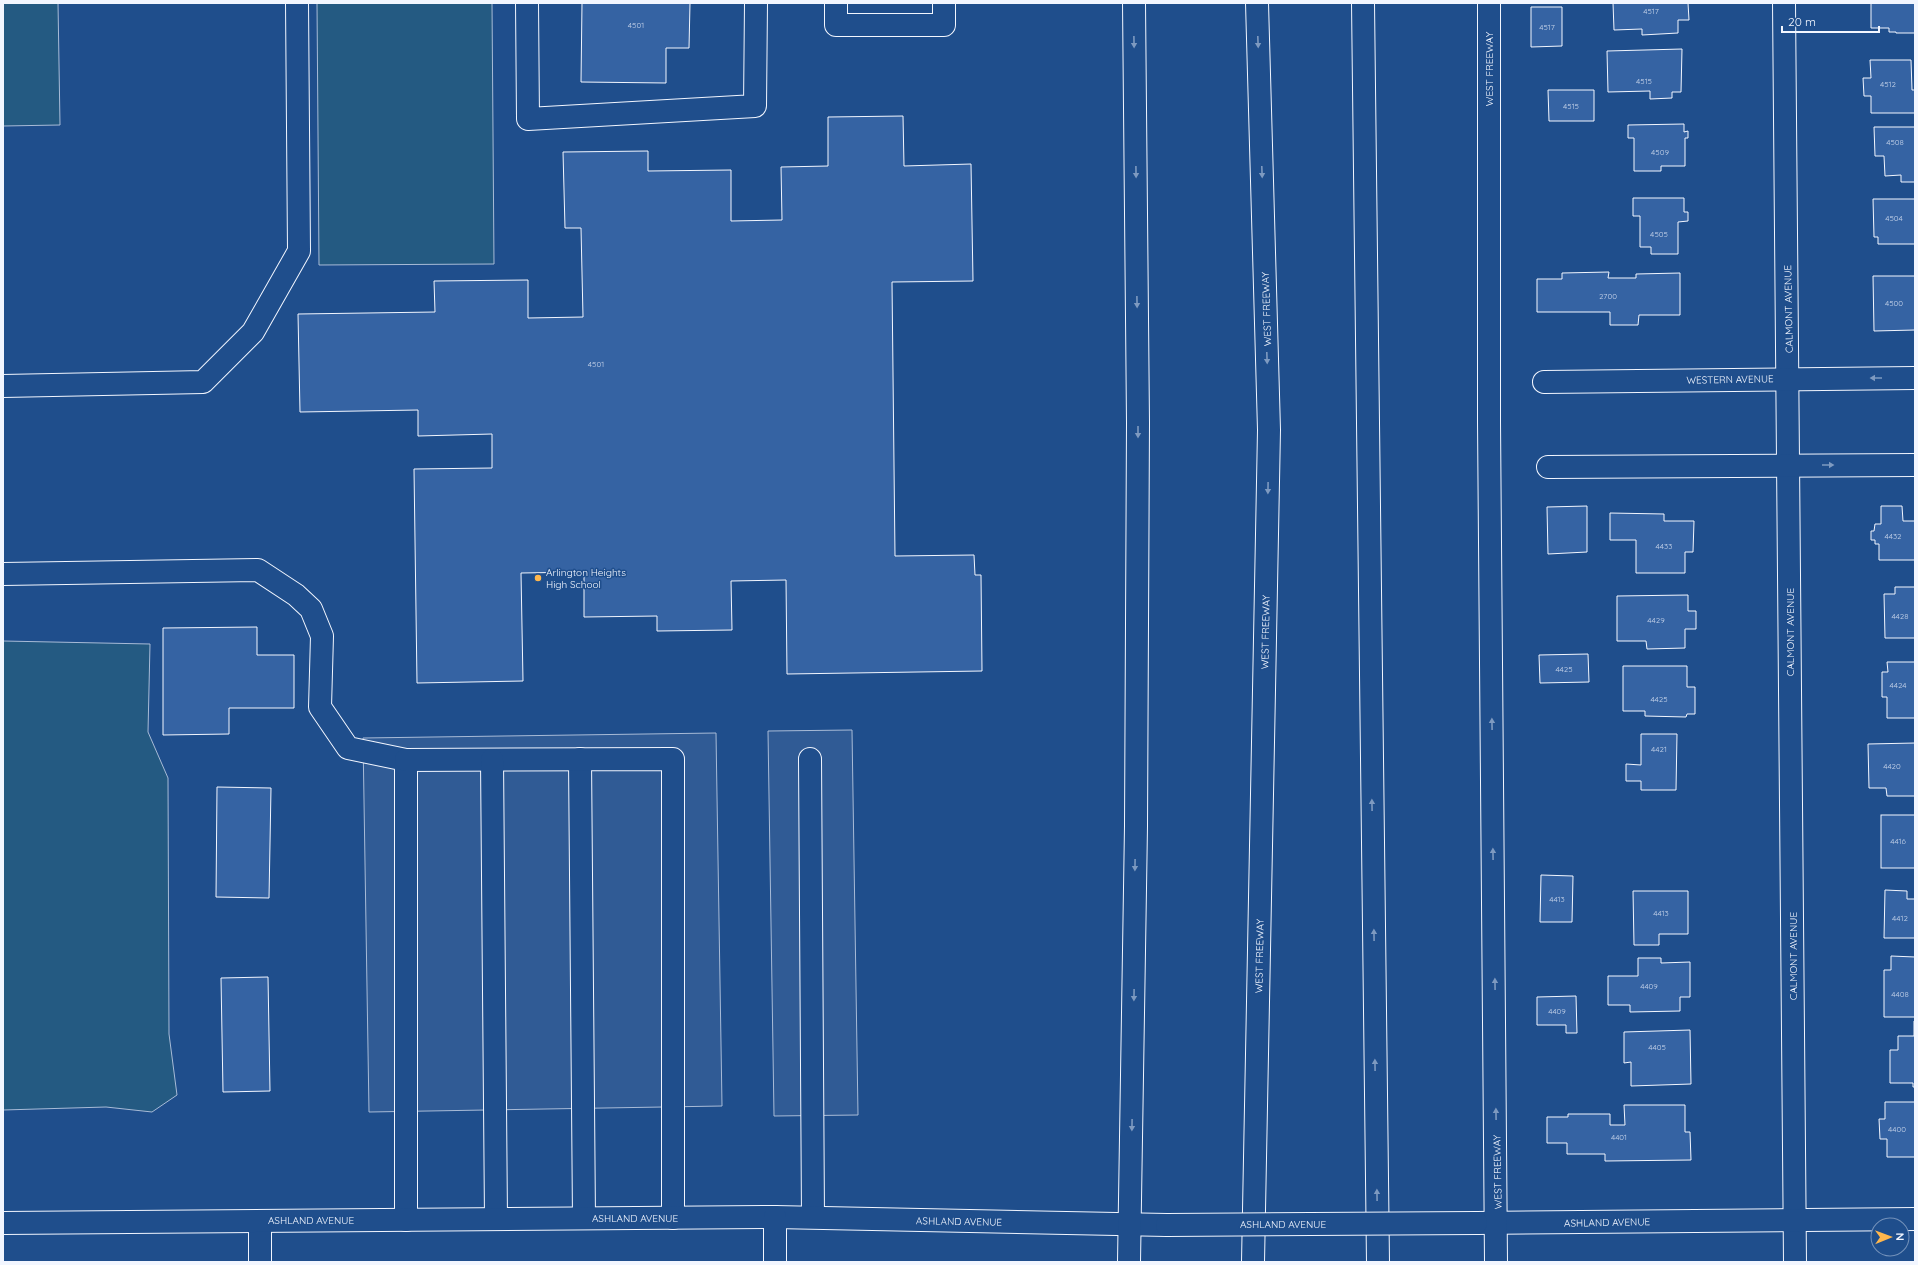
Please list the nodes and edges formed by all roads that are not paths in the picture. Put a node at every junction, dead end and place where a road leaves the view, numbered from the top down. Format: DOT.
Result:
graph roads {
  1 [pos="297,3"];
  2 [pos="527,3"];
  3 [pos="756,3"];
  4 [pos="836,3"];
  5 [pos="944,3"];
  6 [pos="1134,3"];
  7 [pos="1257,3"];
  8 [pos="1363,3"];
  9 [pos="1489,3"];
  10 [pos="1784,3"];
  11 [pos="1788,378"];
  12 [pos="1915,378"];
  13 [pos="1544,382"];
  14 [pos="3,386"];
  15 [pos="1915,465"];
  16 [pos="1789,466"];
  17 [pos="1548,467"];
  18 [pos="3,574"];
  19 [pos="810,759"];
  20 [pos="406,760"];
  21 [pos="492,760"];
  22 [pos="580,760"];
  23 [pos="775,1217"];
  24 [pos="813,1217"];
  25 [pos="584,1218"];
  26 [pos="673,1218"];
  27 [pos="496,1219"];
  28 [pos="1915,1219"];
  29 [pos="406,1220"];
  30 [pos="1795,1220"];
  31 [pos="260,1221"];
  32 [pos="3,1223"];
  33 [pos="1497,1223"];
  34 [pos="1131,1226"];
  35 [pos="260,1262"];
  36 [pos="775,1262"];
  37 [pos="1130,1262"];
  38 [pos="1253,1262"];
  39 [pos="1378,1262"];
  40 [pos="1496,1262"];
  41 [pos="1795,1262"];
  1 -- 14 [label="main road"];
  2 -- 3 [label="main road"];
  4 -- 5 [label="main road"];
  6 -- 34 [label="main road, one-way"];
  7 -- 38 [label="main road, WEST FREEWAY, one-way"];
  39 -- 8 [label="main road, one-way"];
  33 -- 9 [label="main road, WEST FREEWAY, one-way"];
  10 -- 11 [label="main road, CALMONT AVENUE"];
  12 -- 11 [label="main road, WESTERN AVENUE, one-way"];
  11 -- 13 [label="main road, WESTERN AVENUE"];
  11 -- 16 [label="main road, CALMONT AVENUE"];
  16 -- 15 [label="main road, one-way"];
  16 -- 17 [label="main road"];
  16 -- 30 [label="main road, CALMONT AVENUE"];
  18 -- 20 [label="main road"];
  19 -- 24 [label="main road"];
  20 -- 21 [label="main road"];
  20 -- 29 [label="main road"];
  21 -- 22 [label="main road"];
  21 -- 27 [label="main road"];
  22 -- 25 [label="main road"];
  22 -- 26 [label="main road"];
  23 -- 24 [label="main road, ASHLAND AVENUE"];
  23 -- 26 [label="main road, ASHLAND AVENUE"];
  23 -- 36 [label="main road"];
  24 -- 34 [label="main road, ASHLAND AVENUE"];
  25 -- 26 [label="main road, ASHLAND AVENUE"];
  25 -- 27 [label="main road, ASHLAND AVENUE"];
  27 -- 29 [label="main road, ASHLAND AVENUE"];
  28 -- 30 [label="main road, ASHLAND AVENUE"];
  29 -- 31 [label="main road, ASHLAND AVENUE"];
  30 -- 33 [label="main road, ASHLAND AVENUE"];
  30 -- 41 [label="main road, CALMONT AVENUE"];
  31 -- 32 [label="main road, ASHLAND AVENUE"];
  31 -- 35 [label="main road"];
  33 -- 34 [label="main road, ASHLAND AVENUE, bridge"];
  33 -- 40 [label="main road, WEST FREEWAY"];
  34 -- 37 [label="main road"];
}
